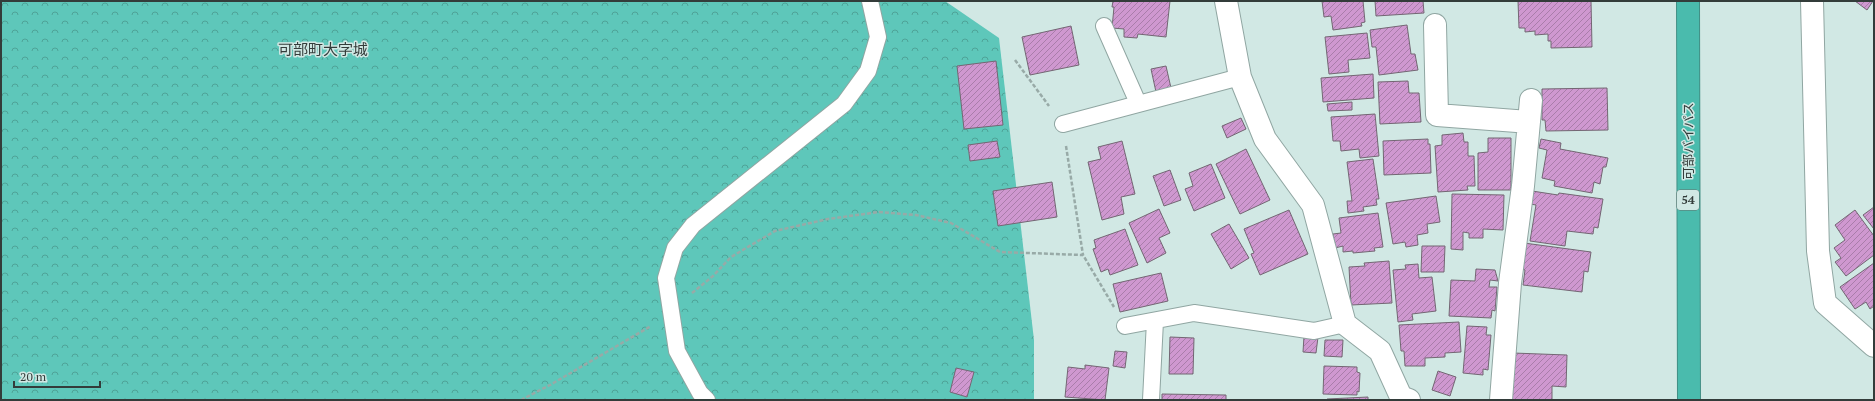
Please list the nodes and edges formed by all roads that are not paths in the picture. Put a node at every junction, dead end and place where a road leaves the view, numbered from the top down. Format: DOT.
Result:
graph roads {
  1 [pos="870,1"];
  2 [pos="1226,1"];
  3 [pos="1688,1"];
  4 [pos="1812,1"];
  5 [pos="1435,25"];
  6 [pos="1104,26"];
  7 [pos="1240,77"];
  8 [pos="1531,100"];
  9 [pos="1138,103"];
  10 [pos="1529,122"];
  11 [pos="1063,124"];
  12 [pos="1155,321"];
  13 [pos="1345,324"];
  14 [pos="1125,326"];
  15 [pos="1874,346"];
  16 [pos="707,400"];
  17 [pos="1151,400"];
  18 [pos="1409,400"];
  19 [pos="1502,400"];
  20 [pos="1688,400"];
  1 -- 16 [label="lane"];
  2 -- 7 [label="street"];
  3 -- 20 [label="highway, 可部バイパス / 54"];
  4 -- 15 [label="street"];
  5 -- 10 [label="street"];
  6 -- 9 [label="lane"];
  7 -- 9 [label="lane"];
  7 -- 13 [label="street"];
  8 -- 10 [label="street"];
  9 -- 11 [label="lane"];
  10 -- 19 [label="street"];
  12 -- 13 [label="lane"];
  12 -- 14 [label="lane"];
  12 -- 17 [label="lane"];
  13 -- 18 [label="street"];
}
